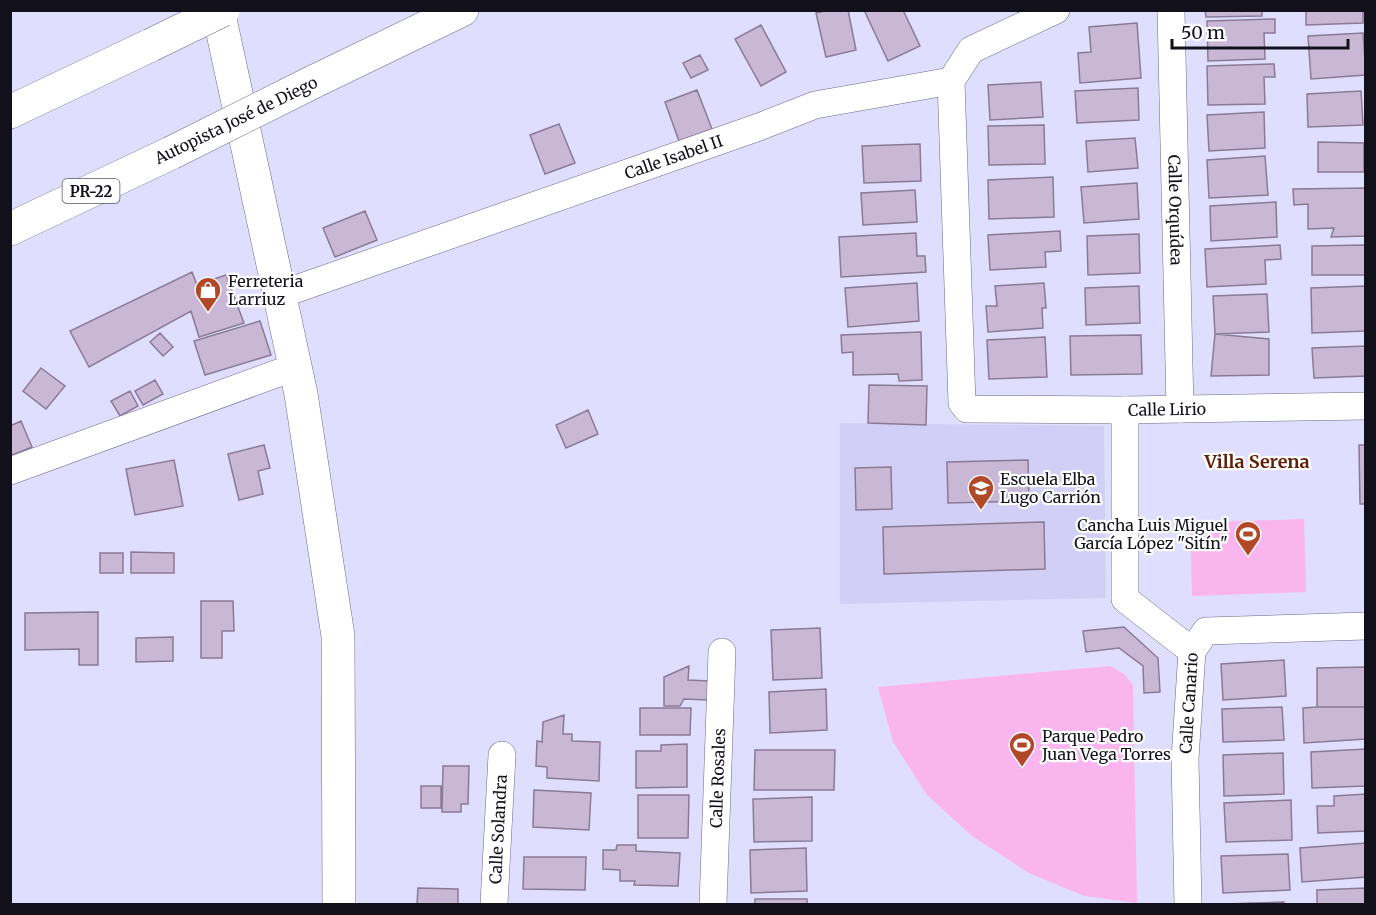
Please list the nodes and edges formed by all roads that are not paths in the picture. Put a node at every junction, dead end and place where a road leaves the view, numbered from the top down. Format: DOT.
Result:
graph roads {
  1 [pos="218,10"];
  2 [pos="223,10"];
  3 [pos="462,10"];
  4 [pos="1056,10"];
  5 [pos="1171,10"];
  6 [pos="951,81"];
  7 [pos="10,112"];
  8 [pos="10,229"];
  9 [pos="279,295"];
  10 [pos="295,367"];
  11 [pos="1365,406"];
  12 [pos="1180,409"];
  13 [pos="1125,410"];
  14 [pos="12,477"];
  15 [pos="1365,626"];
  16 [pos="1192,651"];
  17 [pos="722,652"];
  18 [pos="502,755"];
  19 [pos="339,904"];
  20 [pos="494,904"];
  21 [pos="713,904"];
  22 [pos="1188,904"];
  1 -- 9 [label="main road"];
  2 -- 7 [label="main road, bridge"];
  3 -- 8 [label="main road, Autopista José de Diego / PR-22, bridge"];
  4 -- 6 [label="street"];
  5 -- 12 [label="street, Calle Orquídea"];
  6 -- 9 [label="street, Calle Isabel II"];
  6 -- 13 [label="street, Calle Lirio"];
  9 -- 10 [label="main road"];
  10 -- 14 [label="street"];
  10 -- 19 [label="main road"];
  11 -- 12 [label="street, Calle Lirio"];
  12 -- 13 [label="street, Calle Lirio"];
  13 -- 16 [label="street"];
  15 -- 16 [label="street, Calle Canario"];
  16 -- 22 [label="street, Calle Canario"];
  17 -- 21 [label="street, Calle Rosales"];
  18 -- 20 [label="street, Calle Solandra"];
}
